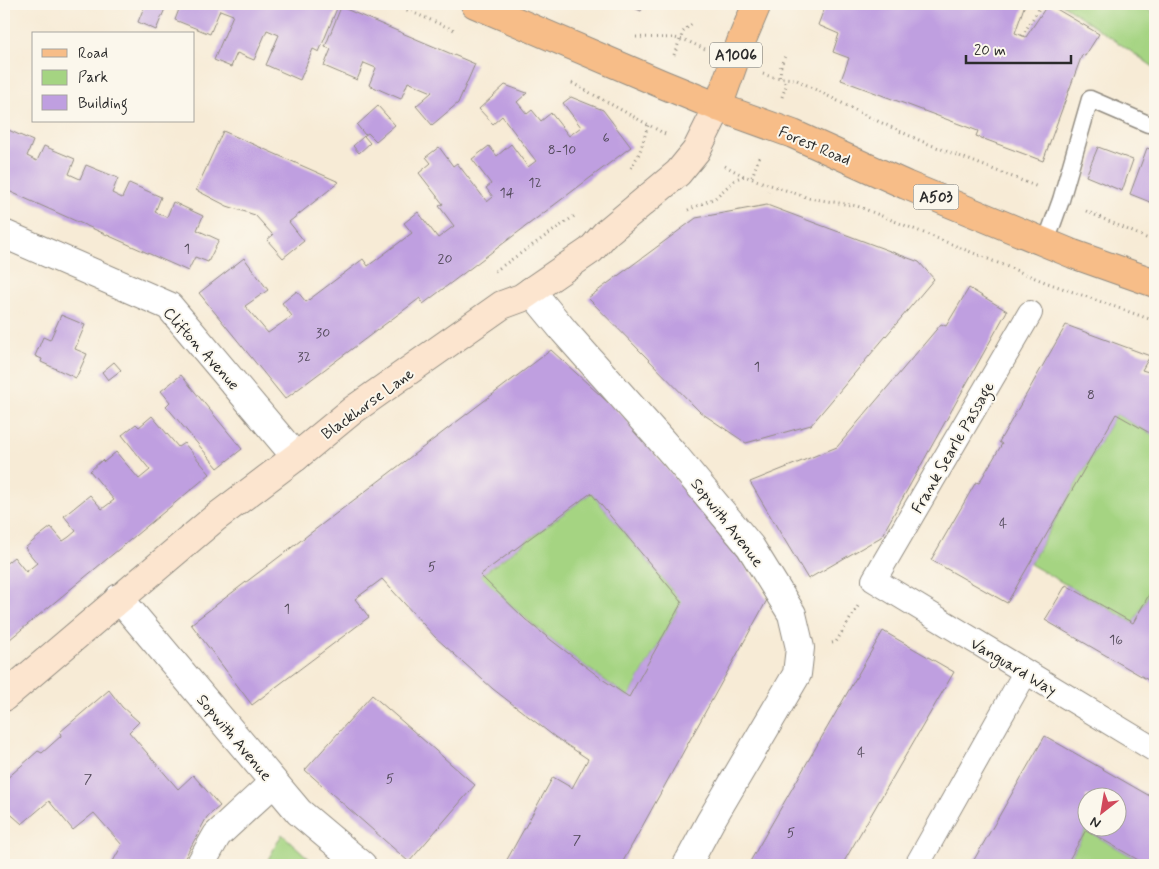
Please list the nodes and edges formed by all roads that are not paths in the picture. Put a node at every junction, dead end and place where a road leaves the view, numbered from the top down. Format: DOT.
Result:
graph roads {
  1 [pos="475,4"];
  2 [pos="757,4"];
  3 [pos="718,107"];
  4 [pos="1148,124"];
  5 [pos="4,234"];
  6 [pos="1046,242"];
  7 [pos="1155,283"];
  8 [pos="531,290"];
  9 [pos="1030,314"];
  10 [pos="296,457"];
  11 [pos="874,580"];
  12 [pos="119,598"];
  13 [pos="1025,673"];
  14 [pos="4,696"];
  15 [pos="1155,750"];
  16 [pos="273,783"];
  17 [pos="200,865"];
  18 [pos="362,865"];
  19 [pos="687,865"];
  20 [pos="917,865"];
  1 -- 3 [label="main road, Forest Road / A503"];
  2 -- 3 [label="main road, A1006"];
  3 -- 6 [label="main road, Forest Road / A503"];
  3 -- 8 [label="main road, Blackhorse Lane"];
  4 -- 6 [label="lane"];
  5 -- 10 [label="street, Clifton Avenue"];
  6 -- 7 [label="main road, Forest Road / A503"];
  8 -- 10 [label="main road, Blackhorse Lane"];
  8 -- 19 [label="street, Sopwith Avenue"];
  9 -- 11 [label="street, Frank Searle Passage"];
  10 -- 12 [label="main road, Blackhorse Lane"];
  11 -- 13 [label="street, Vanguard Way"];
  12 -- 14 [label="main road, Blackhorse Lane"];
  12 -- 16 [label="street, Sopwith Avenue"];
  13 -- 15 [label="street, Vanguard Way"];
  13 -- 20 [label="street"];
  16 -- 17 [label="street"];
  16 -- 18 [label="street, Sopwith Avenue"];
}
